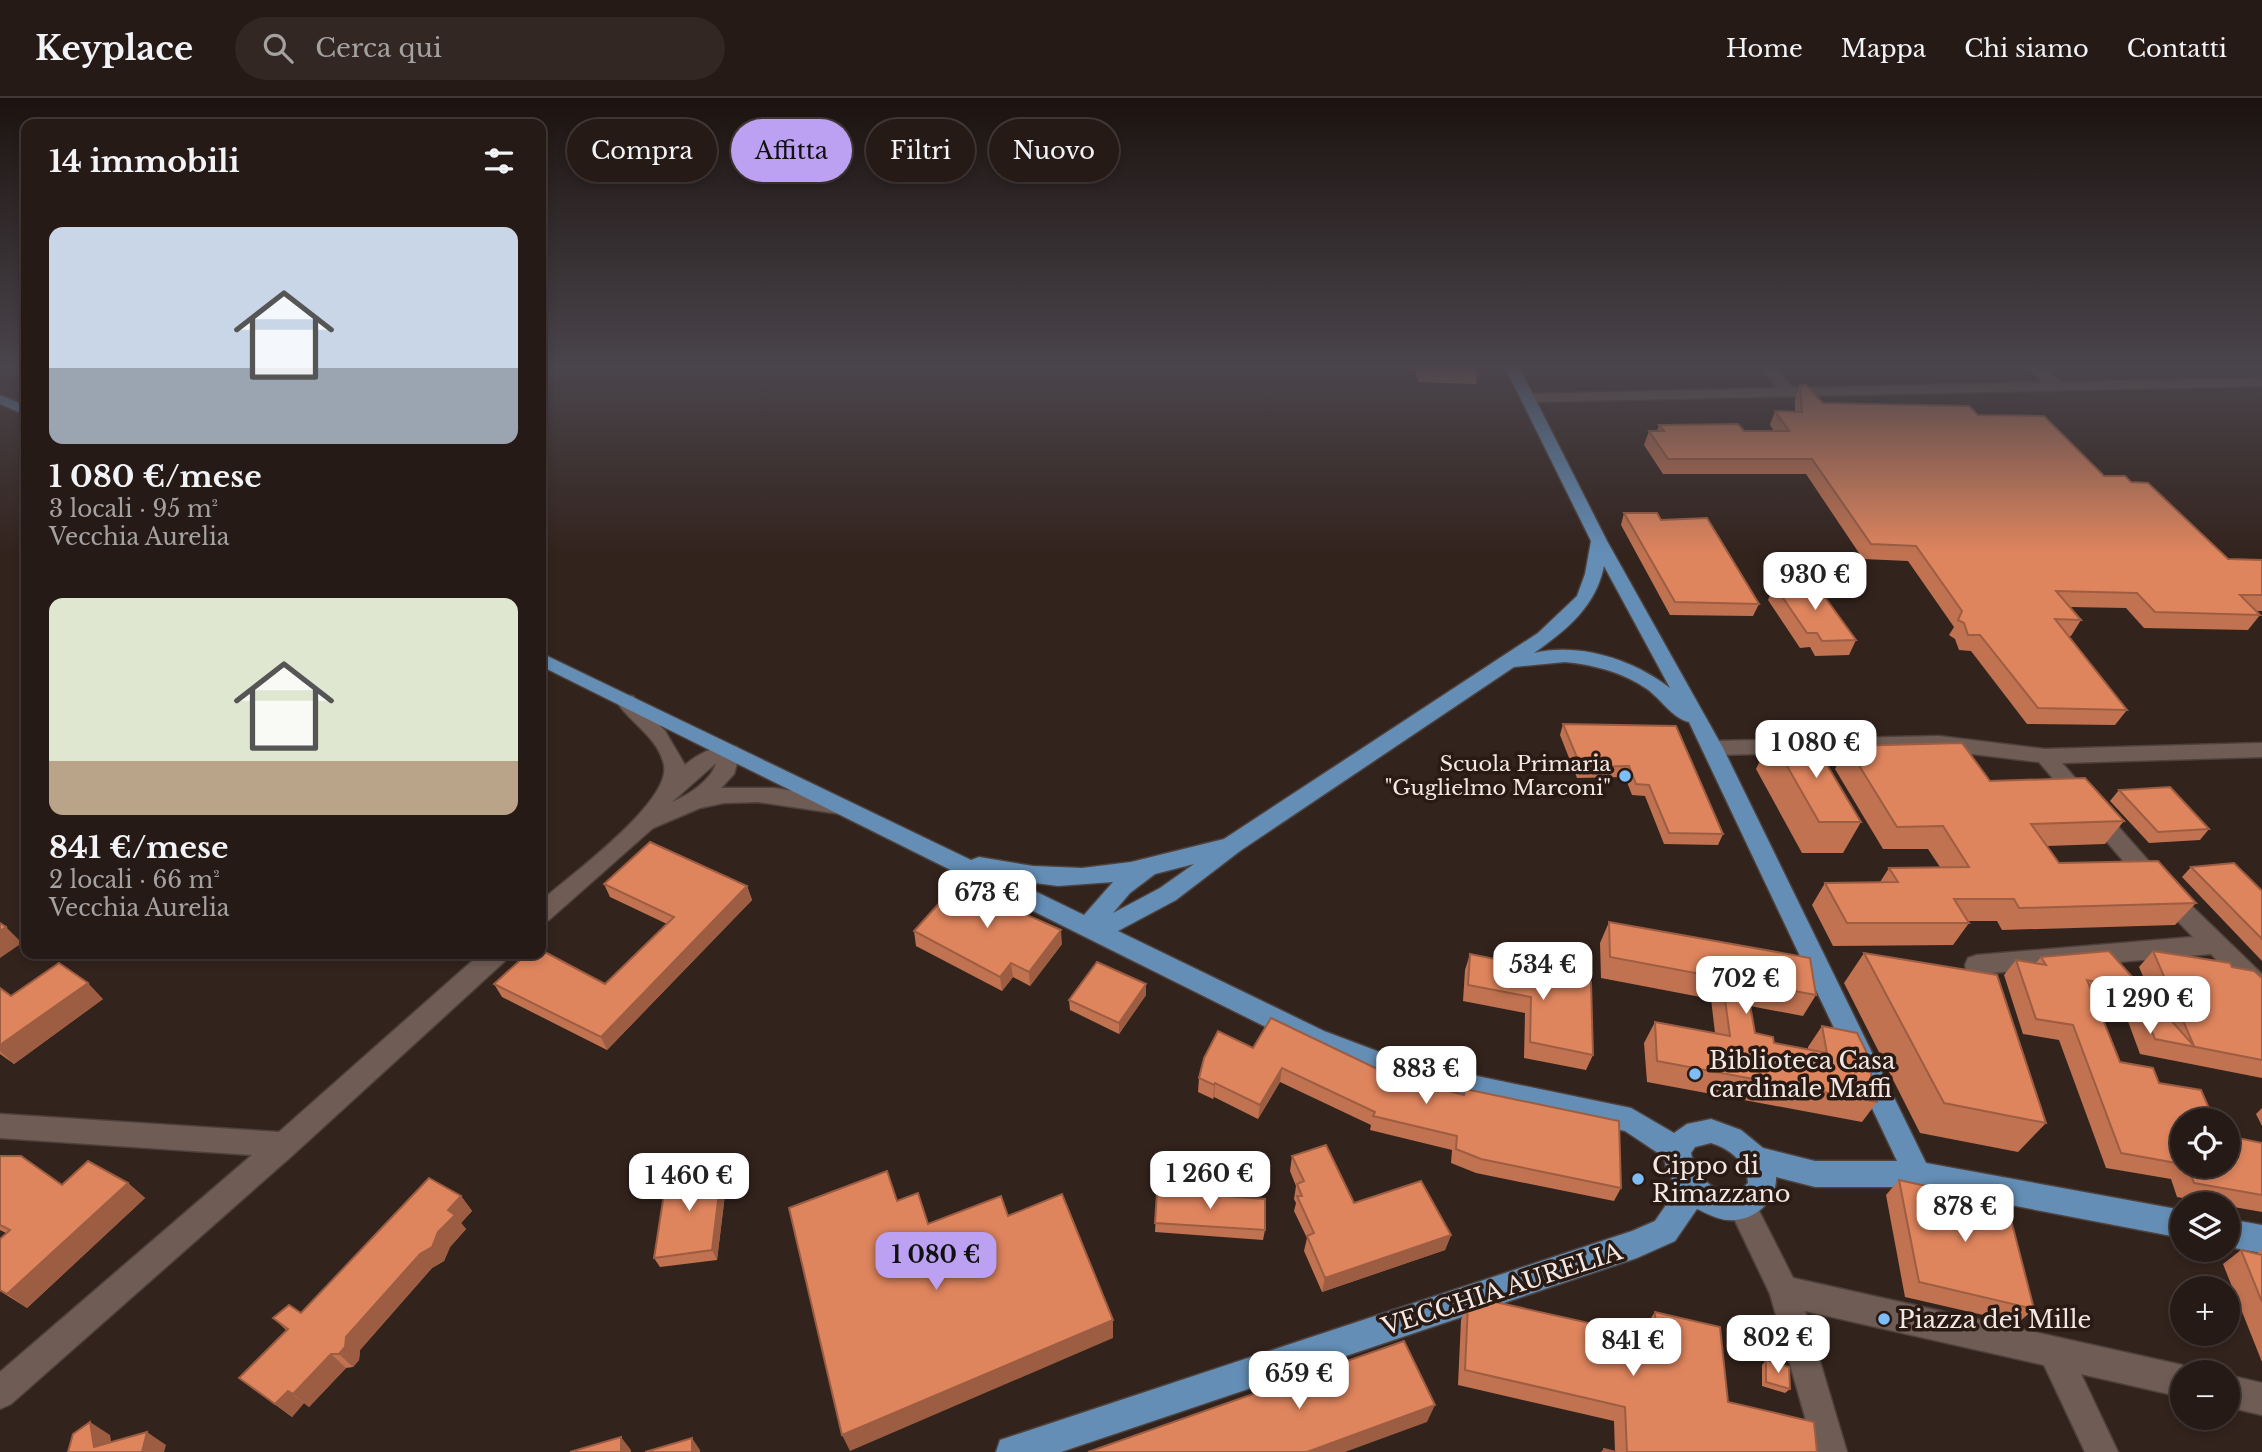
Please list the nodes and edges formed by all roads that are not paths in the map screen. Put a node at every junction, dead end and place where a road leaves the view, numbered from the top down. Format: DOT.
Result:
graph roads {
  1 [pos="1543,428"];
  2 [pos="1599,541"];
  3 [pos="546,662"];
  4 [pos="1500,667"];
  5 [pos="625,701"];
  6 [pos="1713,748"];
  7 [pos="2262,750"];
  8 [pos="730,752"];
  9 [pos="2045,756"];
  10 [pos="665,796"];
  11 [pos="685,806"];
  12 [pos="842,806"];
  13 [pos="645,823"];
  14 [pos="1231,845"];
  15 [pos="953,860"];
  16 [pos="1152,868"];
  17 [pos="546,910"];
  18 [pos="1092,928"];
  19 [pos="2218,944"];
  20 [pos="490,959"];
  21 [pos="2262,990"];
  22 [pos="1991,1014"];
  23 [pos="0,1126"];
  24 [pos="284,1145"];
  25 [pos="1677,1150"];
  26 [pos="1755,1159"];
  27 [pos="1917,1174"];
  28 [pos="1693,1190"];
  29 [pos="1742,1206"];
  30 [pos="2170,1222"];
  31 [pos="2240,1235"];
  32 [pos="2262,1239"];
  33 [pos="1784,1291"];
  34 [pos="2053,1351"];
  35 [pos="2170,1378"];
  36 [pos="0,1393"];
  37 [pos="2240,1394"];
  38 [pos="2262,1399"];
  39 [pos="1012,1452"];
  40 [pos="1831,1452"];
  41 [pos="2102,1452"];
  1 -- 2 [label="main road"];
  2 -- 4 [label="main road"];
  2 -- 6 [label="main road"];
  3 -- 5 [label="main road"];
  4 -- 6 [label="main road"];
  4 -- 14 [label="main road"];
  5 -- 8 [label="main road"];
  5 -- 10 [label="street"];
  6 -- 9 [label="street"];
  6 -- 27 [label="main road"];
  7 -- 9 [label="street"];
  8 -- 10 [label="street"];
  8 -- 11 [label="street"];
  8 -- 12 [label="main road"];
  9 -- 19 [label="street"];
  10 -- 13 [label="street"];
  11 -- 12 [label="street"];
  11 -- 13 [label="street"];
  12 -- 15 [label="main road"];
  13 -- 17 [label="street"];
  14 -- 16 [label="main road"];
  14 -- 18 [label="main road"];
  15 -- 16 [label="main road"];
  15 -- 18 [label="main road"];
  16 -- 18 [label="main road"];
  18 -- 25 [label="main road"];
  19 -- 21 [label="street"];
  19 -- 22 [label="street"];
  20 -- 24 [label="street"];
  23 -- 24 [label="street"];
  24 -- 36 [label="street"];
  25 -- 26 [label="main road"];
  25 -- 28 [label="main road"];
  26 -- 27 [label="main road"];
  26 -- 29 [label="main road"];
  27 -- 30 [label="main road"];
  28 -- 29 [label="main road"];
  28 -- 39 [label="main road, VECCHIA AURELIA"];
  29 -- 33 [label="street"];
  31 -- 32 [label="main road"];
  33 -- 34 [label="street"];
  33 -- 40 [label="street"];
  34 -- 35 [label="street"];
  34 -- 41 [label="street"];
  37 -- 38 [label="street"];
}
